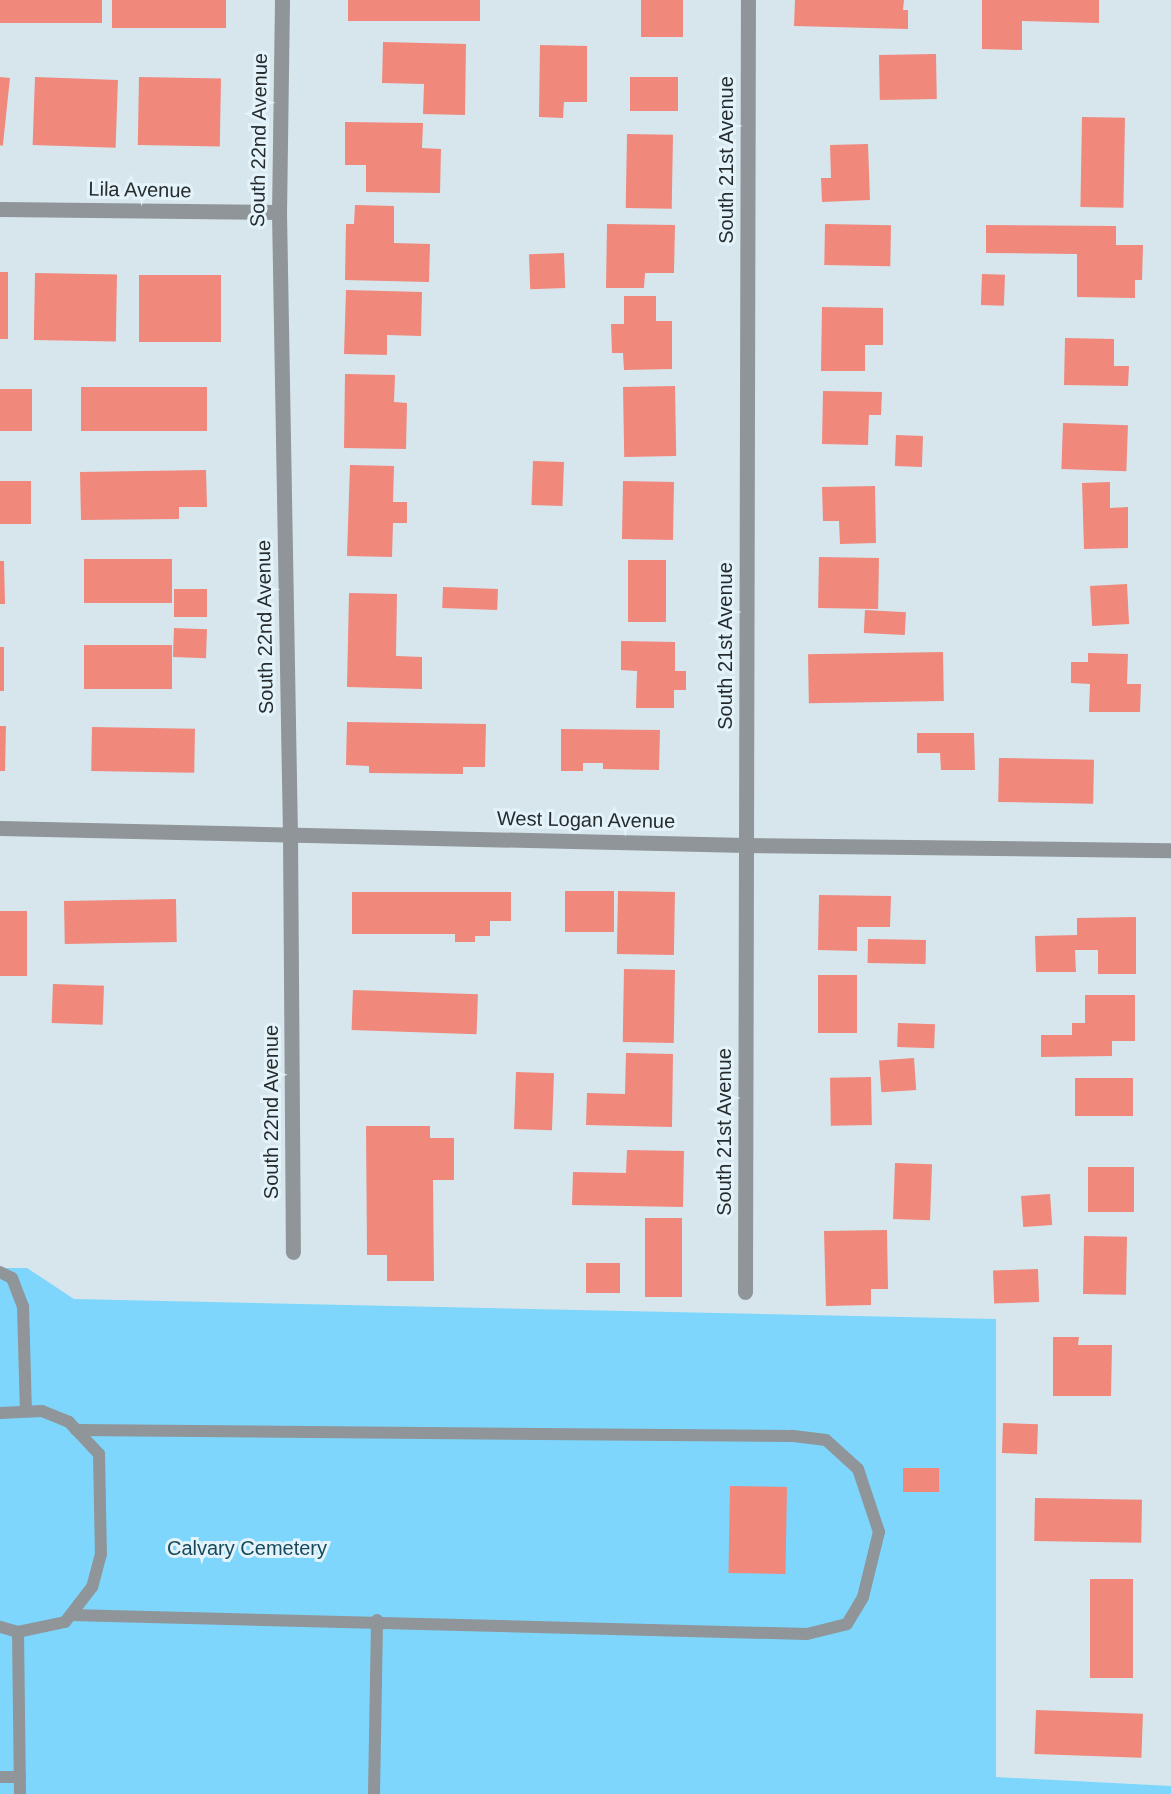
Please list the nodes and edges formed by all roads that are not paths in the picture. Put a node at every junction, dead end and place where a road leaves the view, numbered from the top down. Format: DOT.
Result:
graph roads {
  1 [pos="282,0"];
  2 [pos="748,0"];
  3 [pos="0,209"];
  4 [pos="279,212"];
  5 [pos="0,828"];
  6 [pos="291,834"];
  7 [pos="746,845"];
  8 [pos="1171,850"];
  9 [pos="293,1252"];
  10 [pos="0,1272"];
  11 [pos="745,1292"];
  12 [pos="26,1411"];
  13 [pos="0,1413"];
  14 [pos="76,1430"];
  15 [pos="71,1615"];
  16 [pos="377,1620"];
  17 [pos="0,1628"];
  18 [pos="18,1632"];
  19 [pos="0,1777"];
  20 [pos="20,1777"];
  21 [pos="20,1794"];
  22 [pos="374,1794"];
  1 -- 4 [label="street, South 22nd Avenue"];
  2 -- 7 [label="street, South 21st Avenue"];
  3 -- 4 [label="street, Lila Avenue"];
  4 -- 6 [label="street, South 22nd Avenue"];
  5 -- 6 [label="street, West Logan Avenue"];
  6 -- 7 [label="street, West Logan Avenue"];
  6 -- 9 [label="street, South 22nd Avenue"];
  7 -- 8 [label="street, West Logan Avenue"];
  7 -- 11 [label="street, South 21st Avenue"];
  10 -- 12 [label="lane"];
  12 -- 13 [label="lane"];
  12 -- 14 [label="lane"];
  14 -- 15 [label="lane"];
  14 -- 16 [label="lane"];
  15 -- 16 [label="lane"];
  15 -- 18 [label="lane"];
  16 -- 22 [label="lane"];
  17 -- 18 [label="lane"];
  18 -- 20 [label="lane"];
  19 -- 20 [label="lane"];
  20 -- 21 [label="lane"];
}
